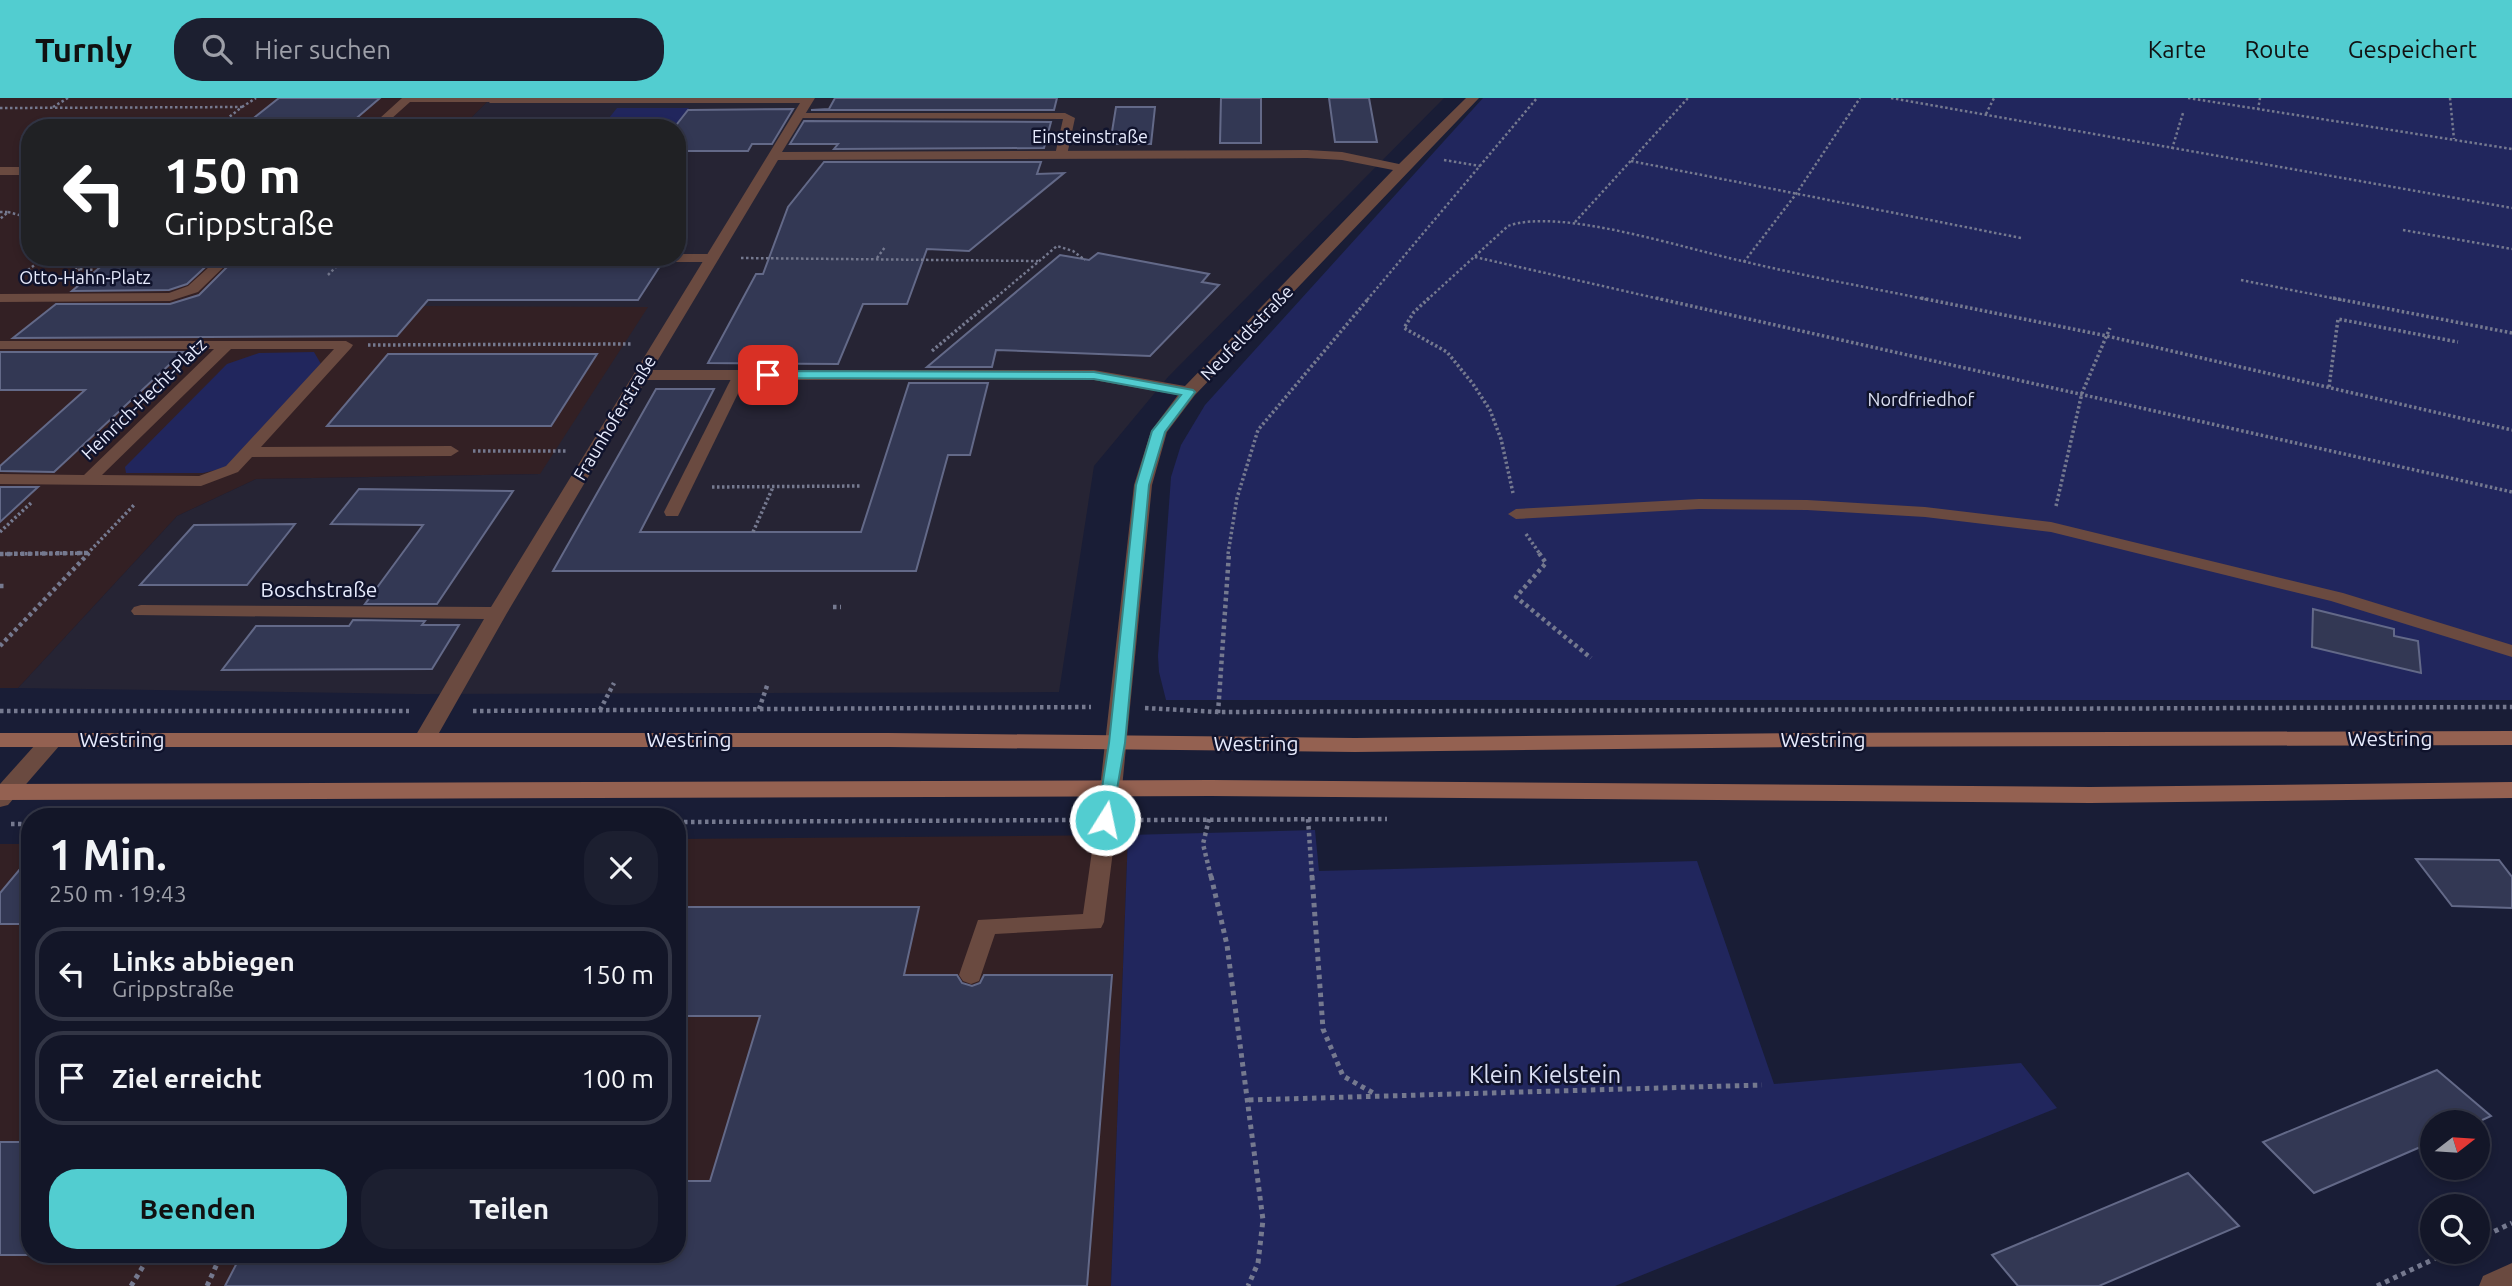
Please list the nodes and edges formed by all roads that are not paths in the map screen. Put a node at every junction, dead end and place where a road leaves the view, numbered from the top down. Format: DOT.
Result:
graph roads {
  1 [pos="408,98"];
  2 [pos="1473,98"];
  3 [pos="489,99"];
  4 [pos="809,99"];
  5 [pos="799,116"];
  6 [pos="384,119"];
  7 [pos="1061,155"];
  8 [pos="776,156"];
  9 [pos="1402,168"];
  10 [pos="0,171"];
  11 [pos="21,171"];
  12 [pos="686,258"];
  13 [pos="712,258"];
  14 [pos="218,266"];
  15 [pos="0,298"];
  16 [pos="0,345"];
  17 [pos="227,345"];
  18 [pos="642,375"];
  19 [pos="740,375"];
  20 [pos="1189,392"];
  21 [pos="451,451"];
  22 [pos="248,452"];
  23 [pos="0,480"];
  24 [pos="88,480"];
  25 [pos="673,512"];
  26 [pos="1516,514"];
  27 [pos="141,611"];
  28 [pos="497,612"];
  29 [pos="2512,650"];
  30 [pos="2512,738"];
  31 [pos="0,740"];
  32 [pos="52,740"];
  33 [pos="424,740"];
  34 [pos="1117,743"];
  35 [pos="1111,788"];
  36 [pos="2512,790"];
  37 [pos="2,794"];
  38 [pos="971,975"];
  39 [pos="2512,1277"];
  40 [pos="2494,1286"];
  1 -- 3 [label="lane"];
  1 -- 6 [label="lane"];
  2 -- 9 [label="street, Neufeldtstraße"];
  3 -- 4 [label="street"];
  4 -- 5 [label="street, Fraunhoferstraße"];
  5 -- 7 [label="lane"];
  5 -- 8 [label="street, Fraunhoferstraße"];
  7 -- 8 [label="street, Einsteinstraße"];
  7 -- 9 [label="street, Einsteinstraße"];
  8 -- 13 [label="street, Fraunhoferstraße"];
  9 -- 20 [label="street, Neufeldtstraße"];
  10 -- 11 [label="lane"];
  12 -- 13 [label="lane"];
  13 -- 18 [label="street, Fraunhoferstraße"];
  14 -- 15 [label="lane, Otto-Hahn-Platz"];
  16 -- 17 [label="lane, Heinrich-Hecht-Platz"];
  17 -- 22 [label="lane, Heinrich-Hecht-Platz"];
  17 -- 24 [label="lane, Heinrich-Hecht-Platz"];
  18 -- 19 [label="street"];
  18 -- 28 [label="street, Fraunhoferstraße"];
  19 -- 20 [label="street"];
  19 -- 25 [label="lane"];
  20 -- 34 [label="street, Neufeldtstraße"];
  21 -- 22 [label="lane"];
  22 -- 24 [label="lane, Heinrich-Hecht-Platz"];
  23 -- 24 [label="lane, Heinrich-Hecht-Platz"];
  26 -- 29 [label="lane"];
  27 -- 28 [label="street, Boschstraße"];
  28 -- 33 [label="street, Fraunhoferstraße"];
  30 -- 34 [label="main road, Westring"];
  31 -- 32 [label="main road, Westring"];
  32 -- 33 [label="main road, Westring"];
  32 -- 37 [label="street"];
  33 -- 34 [label="main road, Westring"];
  34 -- 35 [label="street, Neufeldtstraße"];
  35 -- 36 [label="main road"];
  35 -- 37 [label="main road"];
  35 -- 38 [label="lane"];
  39 -- 40 [label="street"];
}
